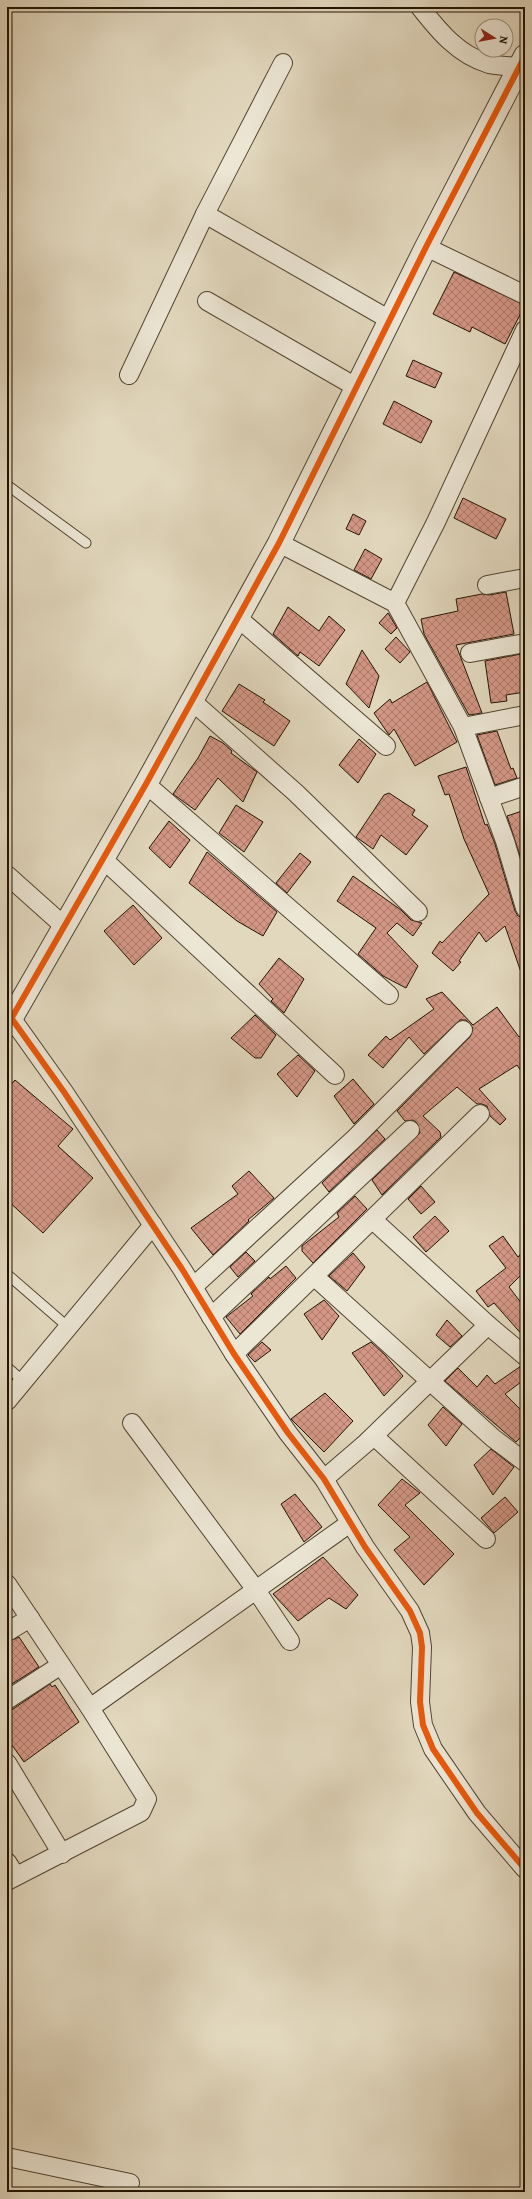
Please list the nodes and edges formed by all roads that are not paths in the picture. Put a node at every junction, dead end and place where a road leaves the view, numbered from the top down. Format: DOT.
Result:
graph roads {
  1 [pos="420,7"];
  2 [pos="522,62"];
  3 [pos="283,63"];
  4 [pos="205,214"];
  5 [pos="426,247"];
  6 [pos="525,295"];
  7 [pos="207,301"];
  8 [pos="390,320"];
  9 [pos="525,330"];
  10 [pos="129,375"];
  11 [pos="356,387"];
  12 [pos="7,485"];
  13 [pos="86,543"];
  14 [pos="279,544"];
  15 [pos="525,578"];
  16 [pos="487,585"];
  17 [pos="395,603"];
  18 [pos="238,618"];
  19 [pos="525,643"];
  20 [pos="470,653"];
  21 [pos="192,701"];
  22 [pos="525,715"];
  23 [pos="463,727"];
  24 [pos="386,746"];
  25 [pos="146,784"];
  26 [pos="525,786"];
  27 [pos="489,798"];
  28 [pos="103,859"];
  29 [pos="7,875"];
  30 [pos="525,908"];
  31 [pos="418,912"];
  32 [pos="64,926"];
  33 [pos="389,995"];
  34 [pos="9,1023"];
  35 [pos="463,1030"];
  36 [pos="335,1074"];
  37 [pos="480,1114"];
  38 [pos="410,1130"];
  39 [pos="373,1220"];
  40 [pos="153,1225"];
  41 [pos="7,1274"];
  42 [pos="315,1277"];
  43 [pos="193,1287"];
  44 [pos="211,1317"];
  45 [pos="488,1325"];
  46 [pos="68,1327"];
  47 [pos="234,1354"];
  48 [pos="525,1356"];
  49 [pos="7,1367"];
  50 [pos="23,1381"];
  51 [pos="430,1381"];
  52 [pos="7,1401"];
  53 [pos="132,1423"];
  54 [pos="374,1436"];
  55 [pos="525,1462"];
  56 [pos="324,1480"];
  57 [pos="350,1523"];
  58 [pos="486,1539"];
  59 [pos="7,1584"];
  60 [pos="256,1590"];
  61 [pos="30,1618"];
  62 [pos="7,1632"];
  63 [pos="290,1641"];
  64 [pos="61,1665"];
  65 [pos="7,1700"];
  66 [pos="90,1708"];
  67 [pos="7,1763"];
  68 [pos="62,1854"];
  69 [pos="525,1869"];
  70 [pos="10,1873"];
  71 [pos="7,2157"];
  72 [pos="130,2183"];
  1 -- 2 [label="street"];
  2 -- 5 [label="street"];
  3 -- 4 [label="street"];
  4 -- 8 [label="street"];
  4 -- 10 [label="street"];
  5 -- 6 [label="street"];
  5 -- 8 [label="street"];
  7 -- 11 [label="street"];
  8 -- 11 [label="street"];
  9 -- 17 [label="street"];
  11 -- 14 [label="street"];
  12 -- 13 [label="lane"];
  14 -- 17 [label="street"];
  14 -- 18 [label="street"];
  15 -- 16 [label="street"];
  17 -- 23 [label="street"];
  18 -- 21 [label="street"];
  18 -- 24 [label="street"];
  19 -- 20 [label="street"];
  21 -- 25 [label="street"];
  21 -- 31 [label="street"];
  22 -- 23 [label="street"];
  23 -- 27 [label="street"];
  25 -- 28 [label="street"];
  25 -- 33 [label="street"];
  26 -- 27 [label="street"];
  27 -- 30 [label="street"];
  28 -- 32 [label="street"];
  28 -- 36 [label="street"];
  29 -- 32 [label="street"];
  32 -- 34 [label="street"];
  34 -- 40 [label="street"];
  35 -- 43 [label="street"];
  37 -- 39 [label="street"];
  38 -- 44 [label="street"];
  39 -- 42 [label="street"];
  39 -- 45 [label="street"];
  40 -- 43 [label="street"];
  40 -- 46 [label="street"];
  41 -- 46 [label="lane"];
  42 -- 47 [label="street"];
  42 -- 51 [label="street"];
  43 -- 44 [label="street"];
  44 -- 47 [label="street"];
  45 -- 48 [label="street"];
  45 -- 51 [label="street"];
  46 -- 50 [label="street"];
  47 -- 56 [label="street"];
  49 -- 50 [label="lane"];
  50 -- 52 [label="street"];
  51 -- 54 [label="street"];
  51 -- 55 [label="street"];
  53 -- 60 [label="street"];
  54 -- 56 [label="street"];
  54 -- 58 [label="street"];
  56 -- 57 [label="street"];
  57 -- 60 [label="street"];
  57 -- 69 [label="street"];
  59 -- 61 [label="street"];
  60 -- 63 [label="street"];
  60 -- 66 [label="street"];
  61 -- 62 [label="street"];
  61 -- 64 [label="street"];
  64 -- 65 [label="street"];
  64 -- 66 [label="street"];
  66 -- 68 [label="street"];
  67 -- 68 [label="street"];
  68 -- 70 [label="street"];
  71 -- 72 [label="street"];
}
